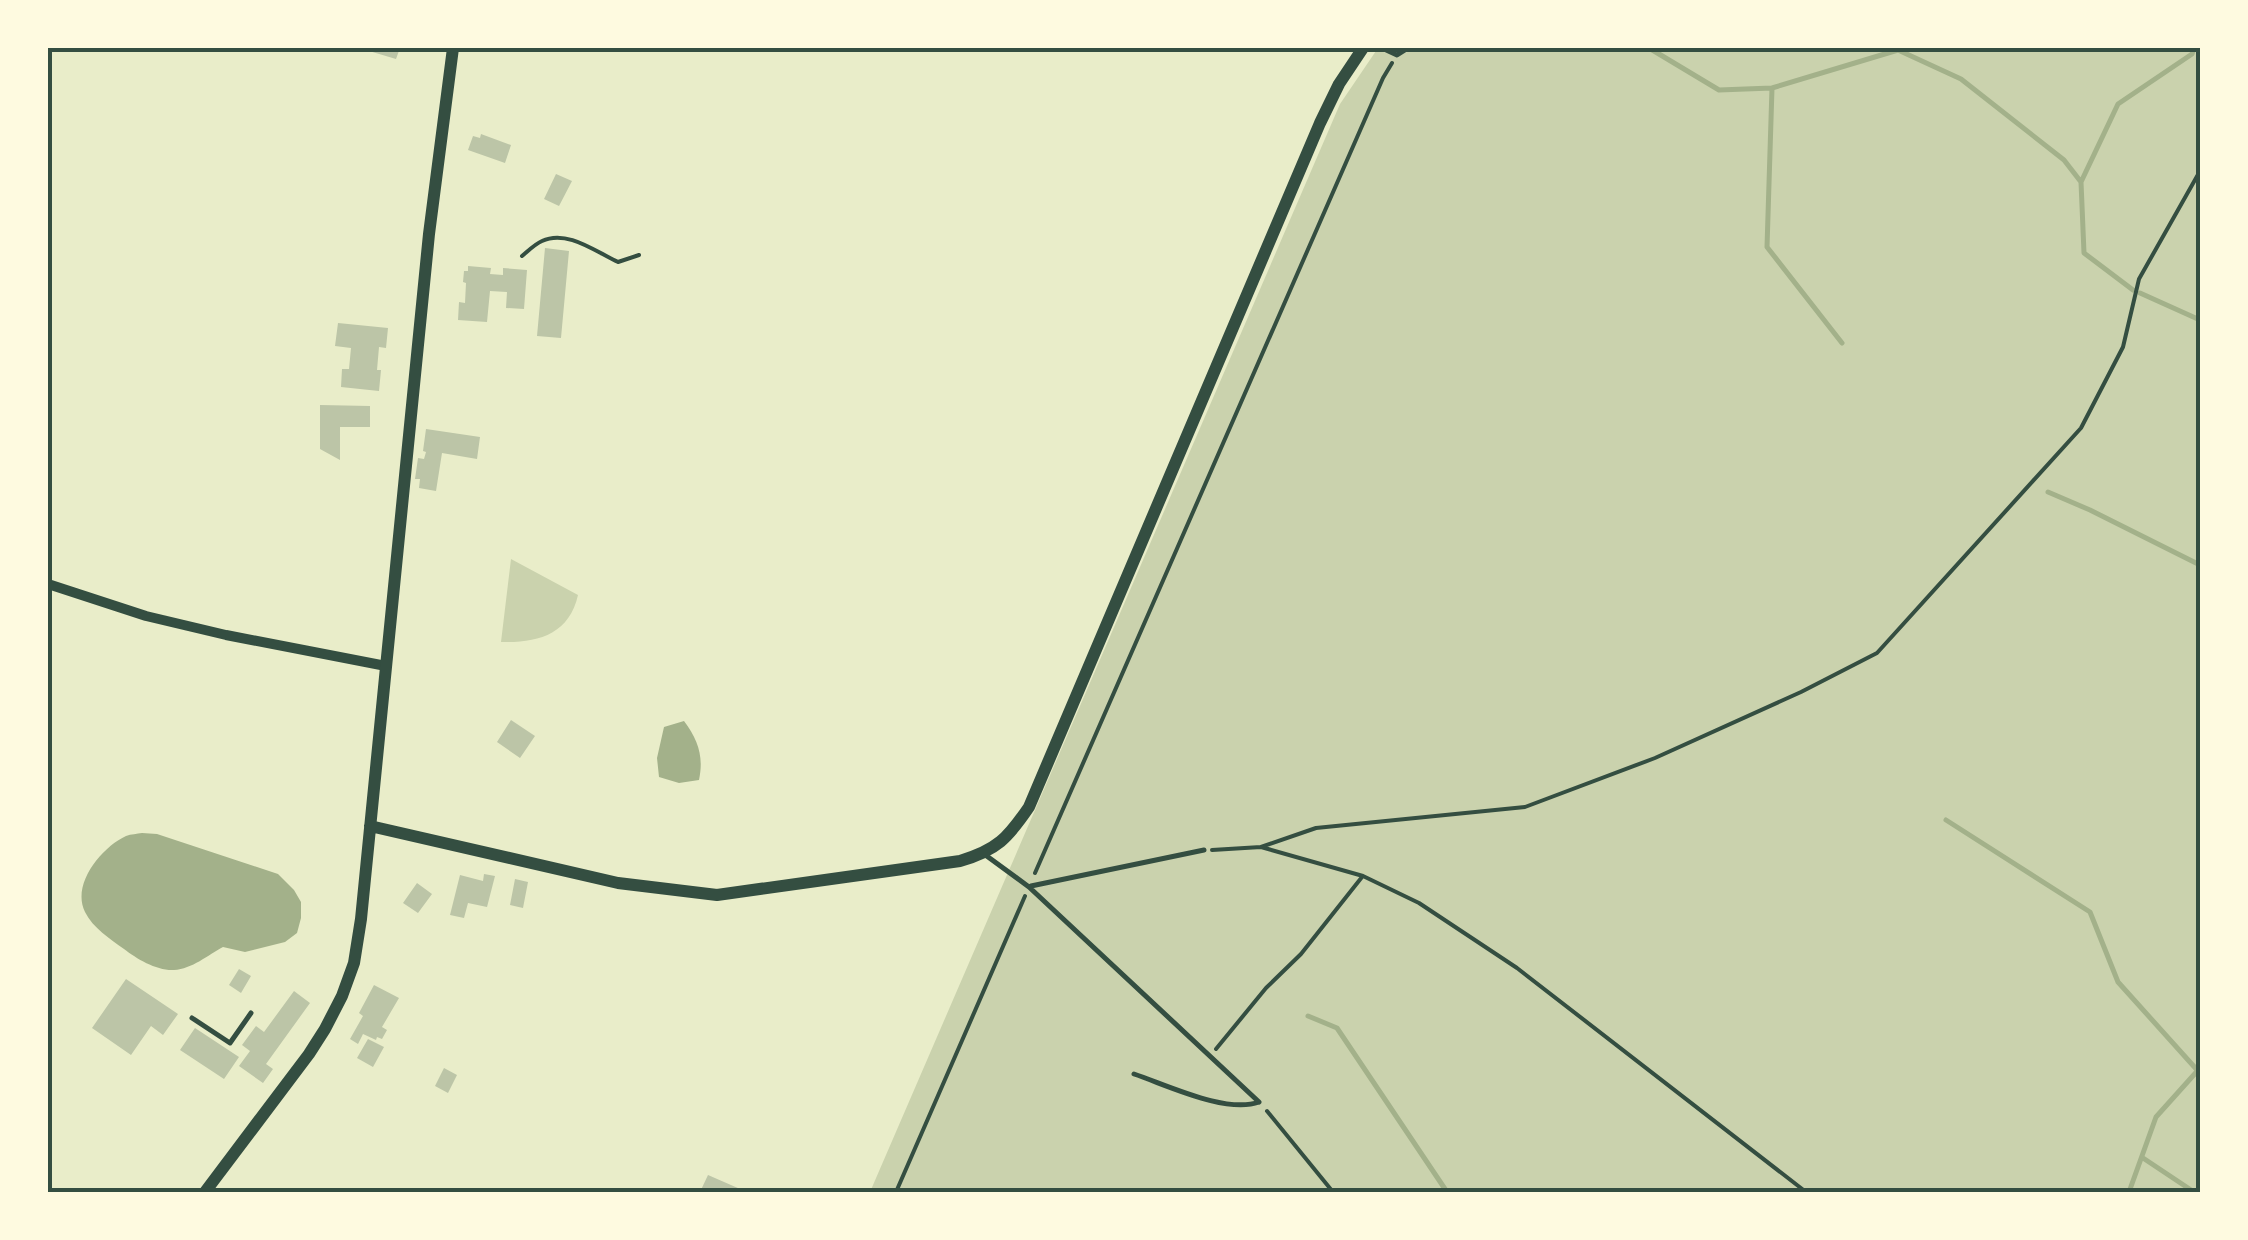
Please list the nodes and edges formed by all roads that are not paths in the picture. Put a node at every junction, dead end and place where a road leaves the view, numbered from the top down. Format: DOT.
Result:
graph roads {
  1 [pos="454,48"];
  2 [pos="1363,48"];
  3 [pos="1382,48"];
  4 [pos="1408,48"];
  5 [pos="48,584"];
  6 [pos="386,666"];
  7 [pos="370,826"];
  8 [pos="1204,850"];
  9 [pos="984,854"];
  10 [pos="1029,887"];
  11 [pos="252,1013"];
  12 [pos="192,1018"];
  13 [pos="1134,1074"];
  14 [pos="205,1192"];
  1 -- 6 [label="street"];
  2 -- 9 [label="street"];
  3 -- 4 [label="lane"];
  5 -- 6 [label="street"];
  6 -- 7 [label="street"];
  7 -- 9 [label="street"];
  7 -- 14 [label="street"];
  8 -- 10 [label="lane"];
  9 -- 10 [label="lane"];
  10 -- 13 [label="lane"];
  11 -- 12 [label="lane"];
}
